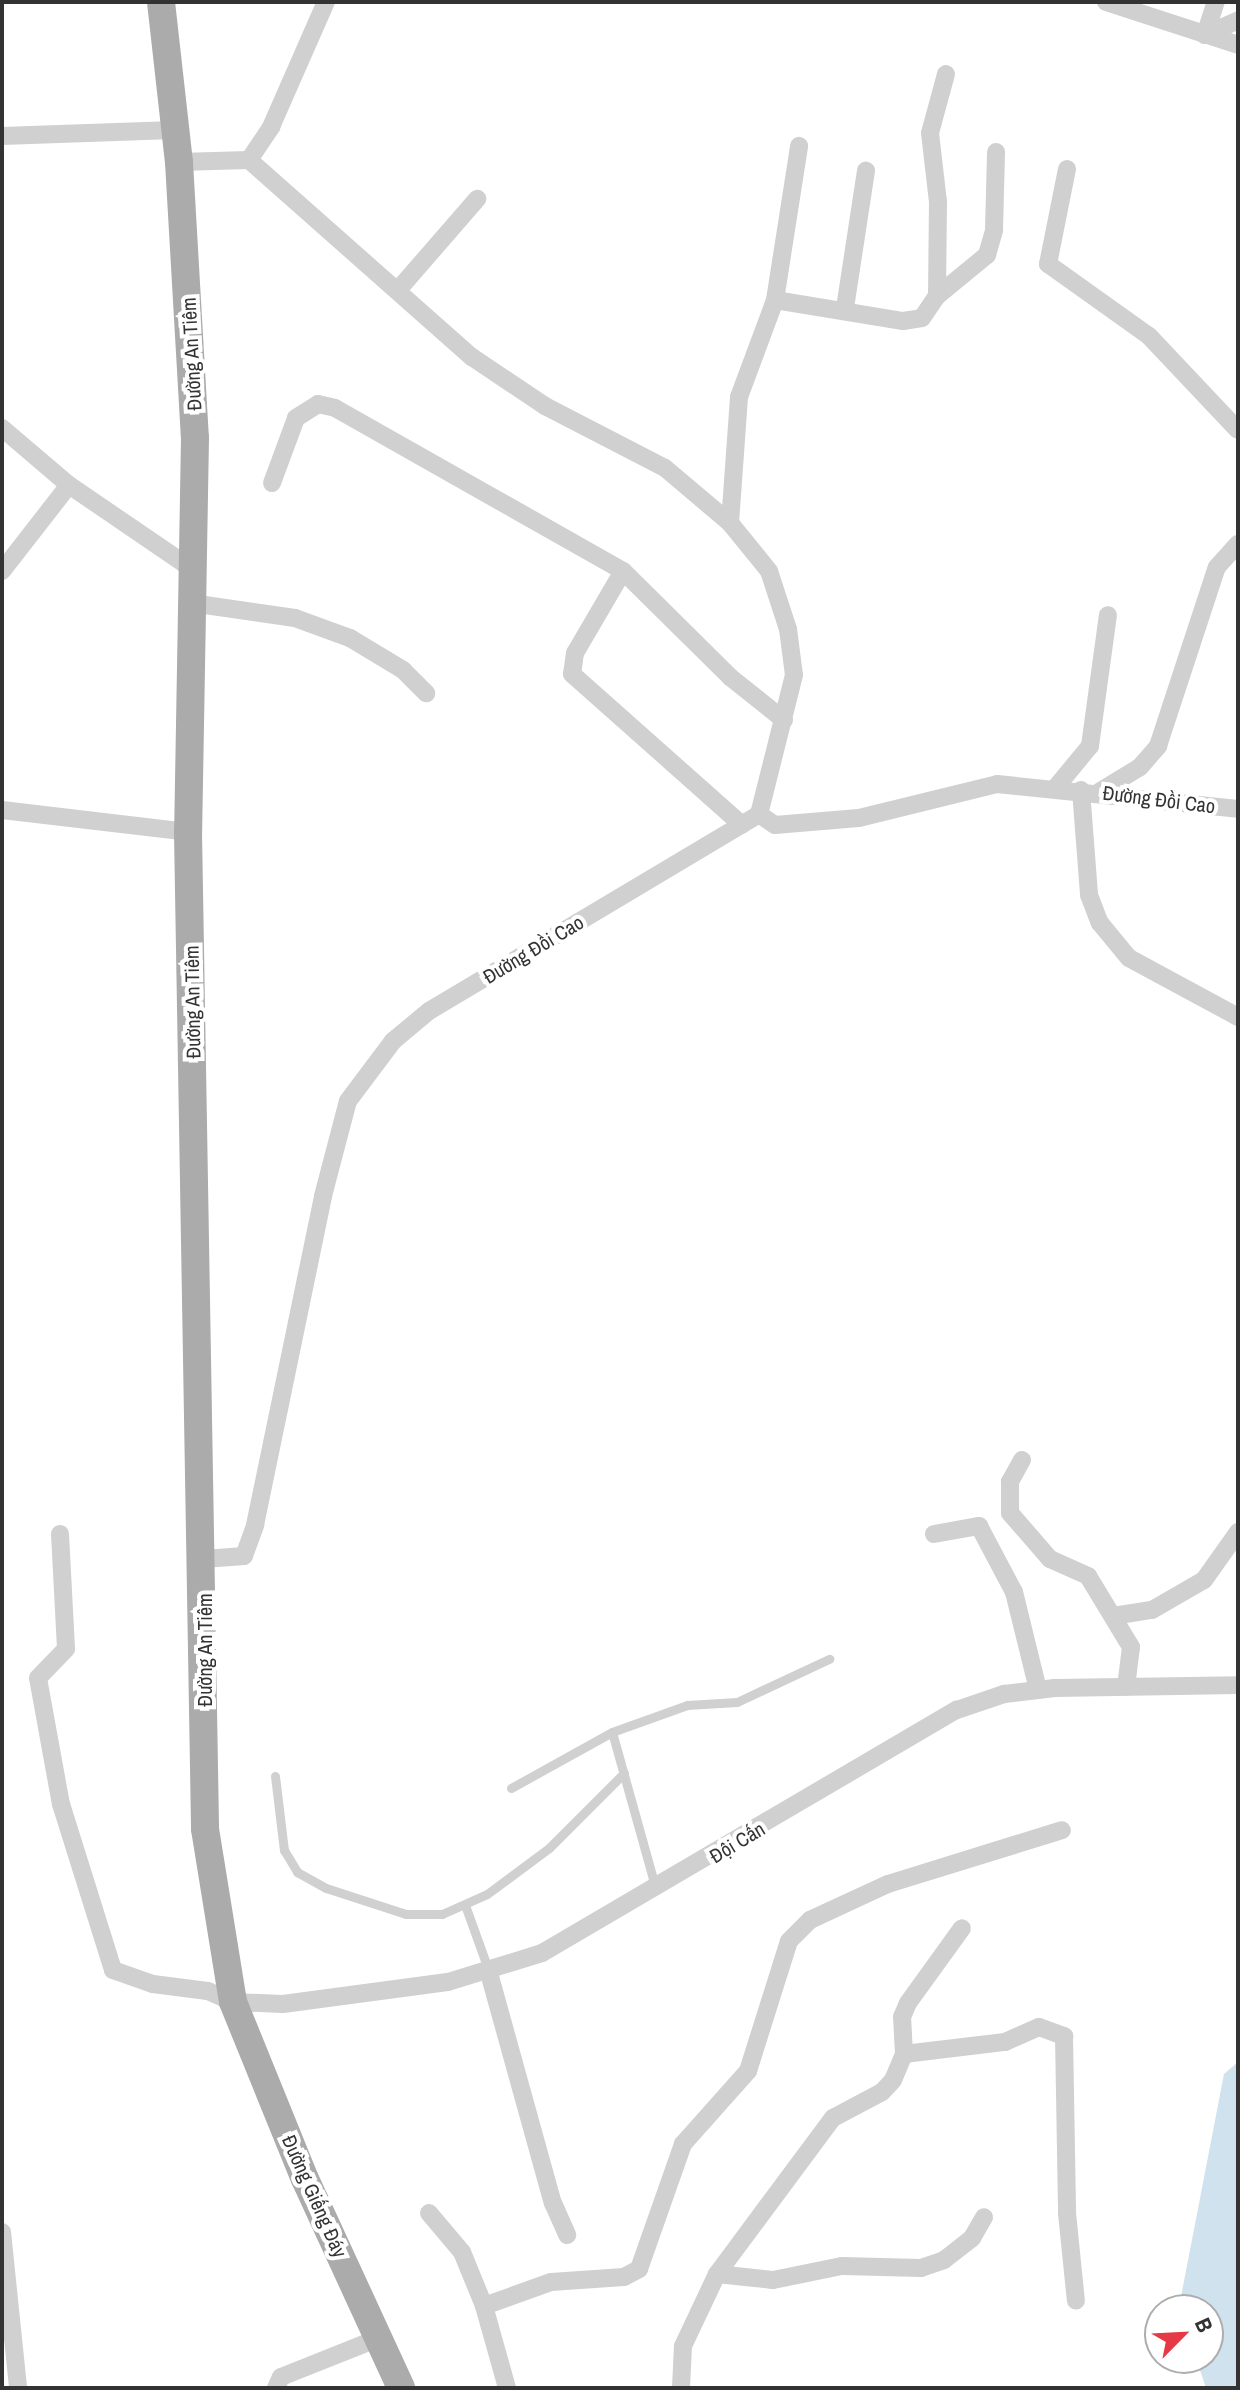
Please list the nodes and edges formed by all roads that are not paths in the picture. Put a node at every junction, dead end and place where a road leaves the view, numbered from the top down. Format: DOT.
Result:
graph roads {
  1 [pos="161,2"];
  2 [pos="326,2"];
  3 [pos="1106,2"];
  4 [pos="1216,2"];
  5 [pos="1238,20"];
  6 [pos="1205,35"];
  7 [pos="1238,45"];
  8 [pos="946,74"];
  9 [pos="174,130"];
  10 [pos="2,136"];
  11 [pos="799,146"];
  12 [pos="996,152"];
  13 [pos="249,160"];
  14 [pos="179,162"];
  15 [pos="1067,169"];
  16 [pos="866,171"];
  17 [pos="477,199"];
  18 [pos="398,290"];
  19 [pos="937,296"];
  20 [pos="775,300"];
  21 [pos="845,308"];
  22 [pos="1236,424"];
  23 [pos="2,428"];
  24 [pos="272,483"];
  25 [pos="69,485"];
  26 [pos="730,523"];
  27 [pos="1238,544"];
  28 [pos="192,569"];
  29 [pos="2,571"];
  30 [pos="623,571"];
  31 [pos="191,603"];
  32 [pos="1108,615"];
  33 [pos="426,693"];
  34 [pos="784,720"];
  35 [pos="1057,786"];
  36 [pos="1090,791"];
  37 [pos="1238,809"];
  38 [pos="2,810"];
  39 [pos="759,814"];
  40 [pos="742,825"];
  41 [pos="188,832"];
  42 [pos="1238,1017"];
  43 [pos="1022,1460"];
  44 [pos="1238,1532"];
  45 [pos="60,1534"];
  46 [pos="934,1534"];
  47 [pos="204,1559"];
  48 [pos="1113,1616"];
  49 [pos="829,1659"];
  50 [pos="1238,1685"];
  51 [pos="1126,1687"];
  52 [pos="1038,1690"];
  53 [pos="612,1732"];
  54 [pos="624,1773"];
  55 [pos="275,1776"];
  56 [pos="511,1788"];
  57 [pos="1062,1830"];
  58 [pos="656,1890"];
  59 [pos="465,1905"];
  60 [pos="962,1928"];
  61 [pos="489,1973"];
  62 [pos="233,2002"];
  63 [pos="904,2054"];
  64 [pos="429,2213"];
  65 [pos="984,2217"];
  66 [pos="2,2232"];
  67 [pos="567,2235"];
  68 [pos="717,2274"];
  69 [pos="1076,2301"];
  70 [pos="484,2306"];
  71 [pos="7,2323"];
  72 [pos="379,2338"];
  73 [pos="18,2388"];
  74 [pos="276,2388"];
  75 [pos="401,2388"];
  76 [pos="507,2388"];
  77 [pos="681,2388"];
  1 -- 9 [label="main road, Đường An Tiêm"];
  2 -- 13 [label="street"];
  3 -- 6 [label="street"];
  4 -- 6 [label="street"];
  5 -- 6 [label="street"];
  6 -- 7 [label="street"];
  8 -- 19 [label="street"];
  9 -- 10 [label="street"];
  9 -- 14 [label="main road, Đường An Tiêm"];
  11 -- 20 [label="street"];
  12 -- 19 [label="street"];
  13 -- 14 [label="street"];
  13 -- 18 [label="street"];
  14 -- 28 [label="main road, Đường An Tiêm"];
  15 -- 22 [label="street"];
  16 -- 21 [label="street"];
  17 -- 18 [label="street"];
  18 -- 26 [label="street"];
  19 -- 21 [label="street"];
  20 -- 21 [label="street"];
  20 -- 26 [label="street"];
  23 -- 25 [label="street"];
  24 -- 30 [label="street"];
  25 -- 28 [label="street"];
  25 -- 29 [label="street"];
  26 -- 34 [label="street"];
  27 -- 36 [label="street"];
  28 -- 31 [label="main road, Đường An Tiêm"];
  30 -- 34 [label="street"];
  30 -- 40 [label="street"];
  31 -- 33 [label="street"];
  31 -- 41 [label="main road, Đường An Tiêm"];
  32 -- 35 [label="street"];
  34 -- 39 [label="street"];
  35 -- 36 [label="street, Đường Đồi Cao"];
  35 -- 39 [label="street, Đường Đồi Cao"];
  36 -- 37 [label="street, Đường Đồi Cao"];
  36 -- 42 [label="street"];
  38 -- 41 [label="street"];
  39 -- 40 [label="street, Đường Đồi Cao"];
  40 -- 47 [label="street, Đường Đồi Cao"];
  41 -- 47 [label="main road, Đường An Tiêm"];
  43 -- 48 [label="street"];
  44 -- 48 [label="street"];
  45 -- 62 [label="street, Đội Cấn"];
  46 -- 52 [label="street"];
  47 -- 62 [label="main road, Đường An Tiêm"];
  48 -- 51 [label="street"];
  49 -- 53 [label="lane"];
  50 -- 51 [label="street, Đội Cấn"];
  51 -- 52 [label="street, Đội Cấn"];
  52 -- 58 [label="street, Đội Cấn"];
  53 -- 54 [label="lane"];
  53 -- 56 [label="lane"];
  54 -- 58 [label="lane"];
  54 -- 59 [label="lane"];
  55 -- 59 [label="lane"];
  57 -- 70 [label="street"];
  58 -- 61 [label="street, Đội Cấn"];
  59 -- 61 [label="lane"];
  60 -- 63 [label="street"];
  61 -- 62 [label="street, Đội Cấn"];
  61 -- 67 [label="street"];
  62 -- 72 [label="main road, Đường Giếng Đáy"];
  63 -- 68 [label="street"];
  63 -- 69 [label="street"];
  64 -- 70 [label="street"];
  65 -- 68 [label="street"];
  66 -- 71 [label="street"];
  68 -- 77 [label="street"];
  70 -- 76 [label="street"];
  71 -- 73 [label="street"];
  72 -- 74 [label="street"];
  72 -- 75 [label="main road, Đường Giếng Đáy"];
}
